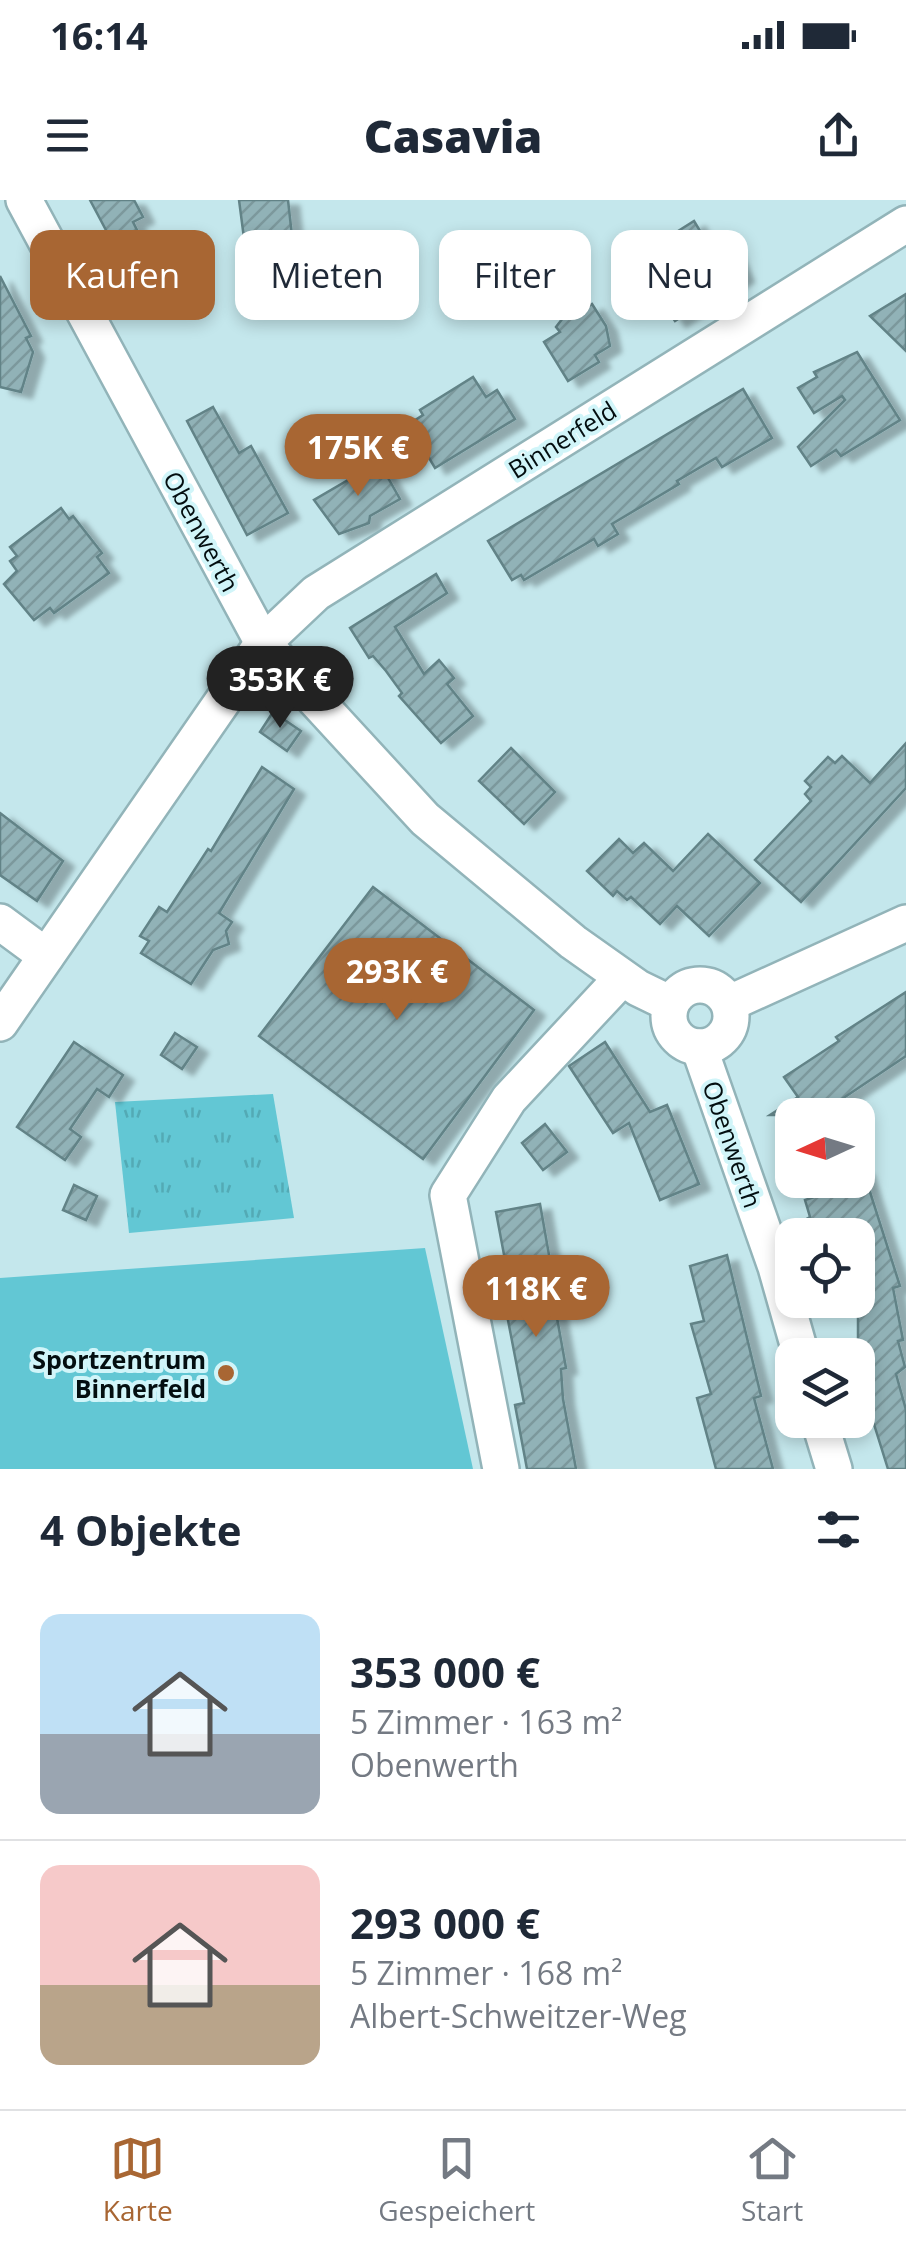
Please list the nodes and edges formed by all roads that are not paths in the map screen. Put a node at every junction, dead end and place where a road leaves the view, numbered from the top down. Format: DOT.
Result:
graph roads {
  1 [pos="24,200"];
  2 [pos="906,224"];
  3 [pos="263,643"];
  4 [pos="0,922"];
  5 [pos="906,922"];
  6 [pos="46,956"];
  7 [pos="622,978"];
  8 [pos="730,1003"];
  9 [pos="671,1004"];
  10 [pos="0,1023"];
  11 [pos="699,1047"];
  12 [pos="795,1338"];
  13 [pos="825,1438"];
  14 [pos="501,1469"];
  15 [pos="834,1469"];
  1 -- 3 [label="street, Obenwerth"];
  2 -- 3 [label="street, Binnerfeld"];
  3 -- 6 [label="street, Binnerfeld"];
  3 -- 7 [label="street, Obenwerth"];
  4 -- 6 [label="street"];
  5 -- 8 [label="street"];
  6 -- 10 [label="street, Binnerfeld"];
  7 -- 9 [label="street, Obenwerth"];
  7 -- 14 [label="street"];
  8 -- 9 [label="street"];
  8 -- 11 [label="street, Obenwerth"];
  9 -- 11 [label="street, Obenwerth"];
  11 -- 12 [label="street, Obenwerth"];
  13 -- 15 [label="street"];
}
